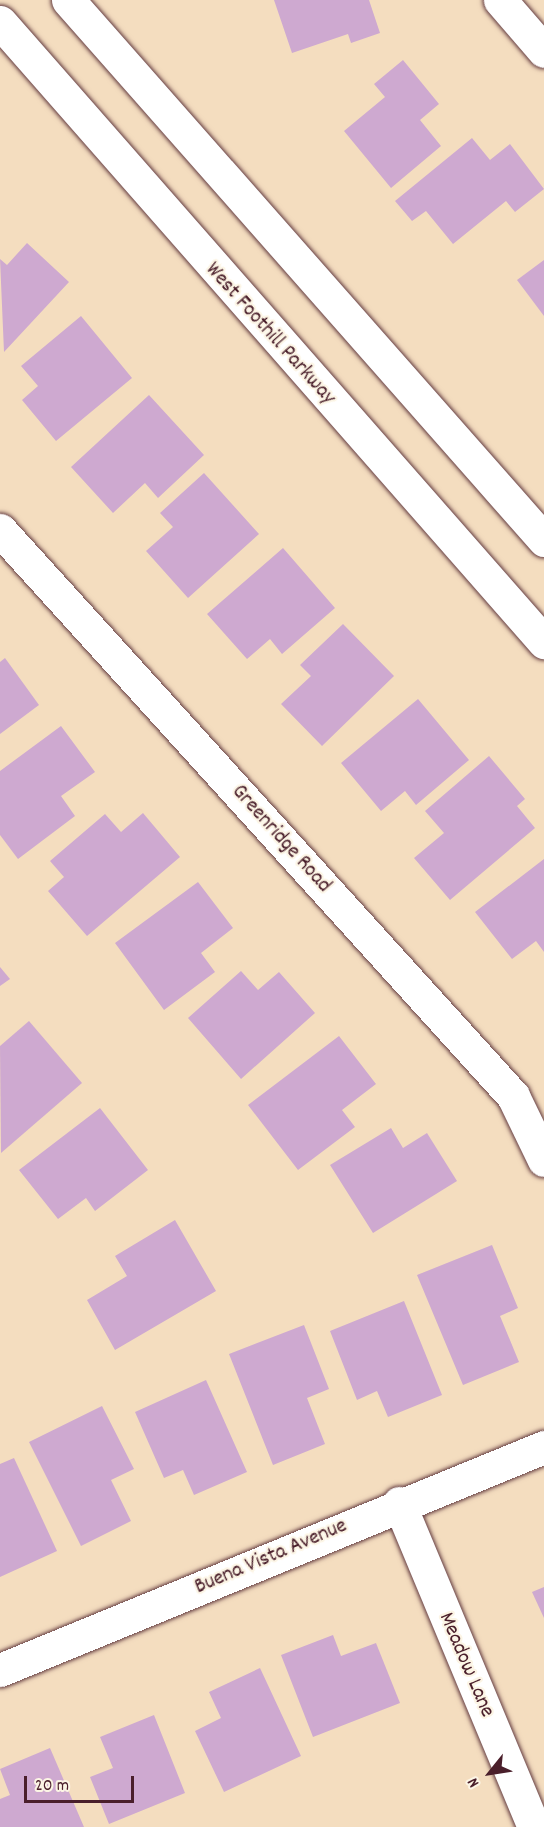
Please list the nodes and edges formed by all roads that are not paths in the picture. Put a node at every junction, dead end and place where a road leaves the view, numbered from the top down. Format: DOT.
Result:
graph roads {
  1 [pos="68,0"];
  2 [pos="500,0"];
  3 [pos="0,22"];
  4 [pos="544,51"];
  5 [pos="0,530"];
  6 [pos="544,540"];
  7 [pos="544,642"];
  8 [pos="544,1160"];
  9 [pos="544,1447"];
  10 [pos="399,1503"];
  11 [pos="0,1670"];
  12 [pos="534,1827"];
  1 -- 6 [label="street"];
  2 -- 4 [label="street"];
  3 -- 7 [label="street, West Foothill Parkway"];
  5 -- 8 [label="street, Greenridge Road"];
  9 -- 10 [label="street, Buena Vista Avenue"];
  10 -- 11 [label="street, Buena Vista Avenue"];
  10 -- 12 [label="street, Meadow Lane"];
}
